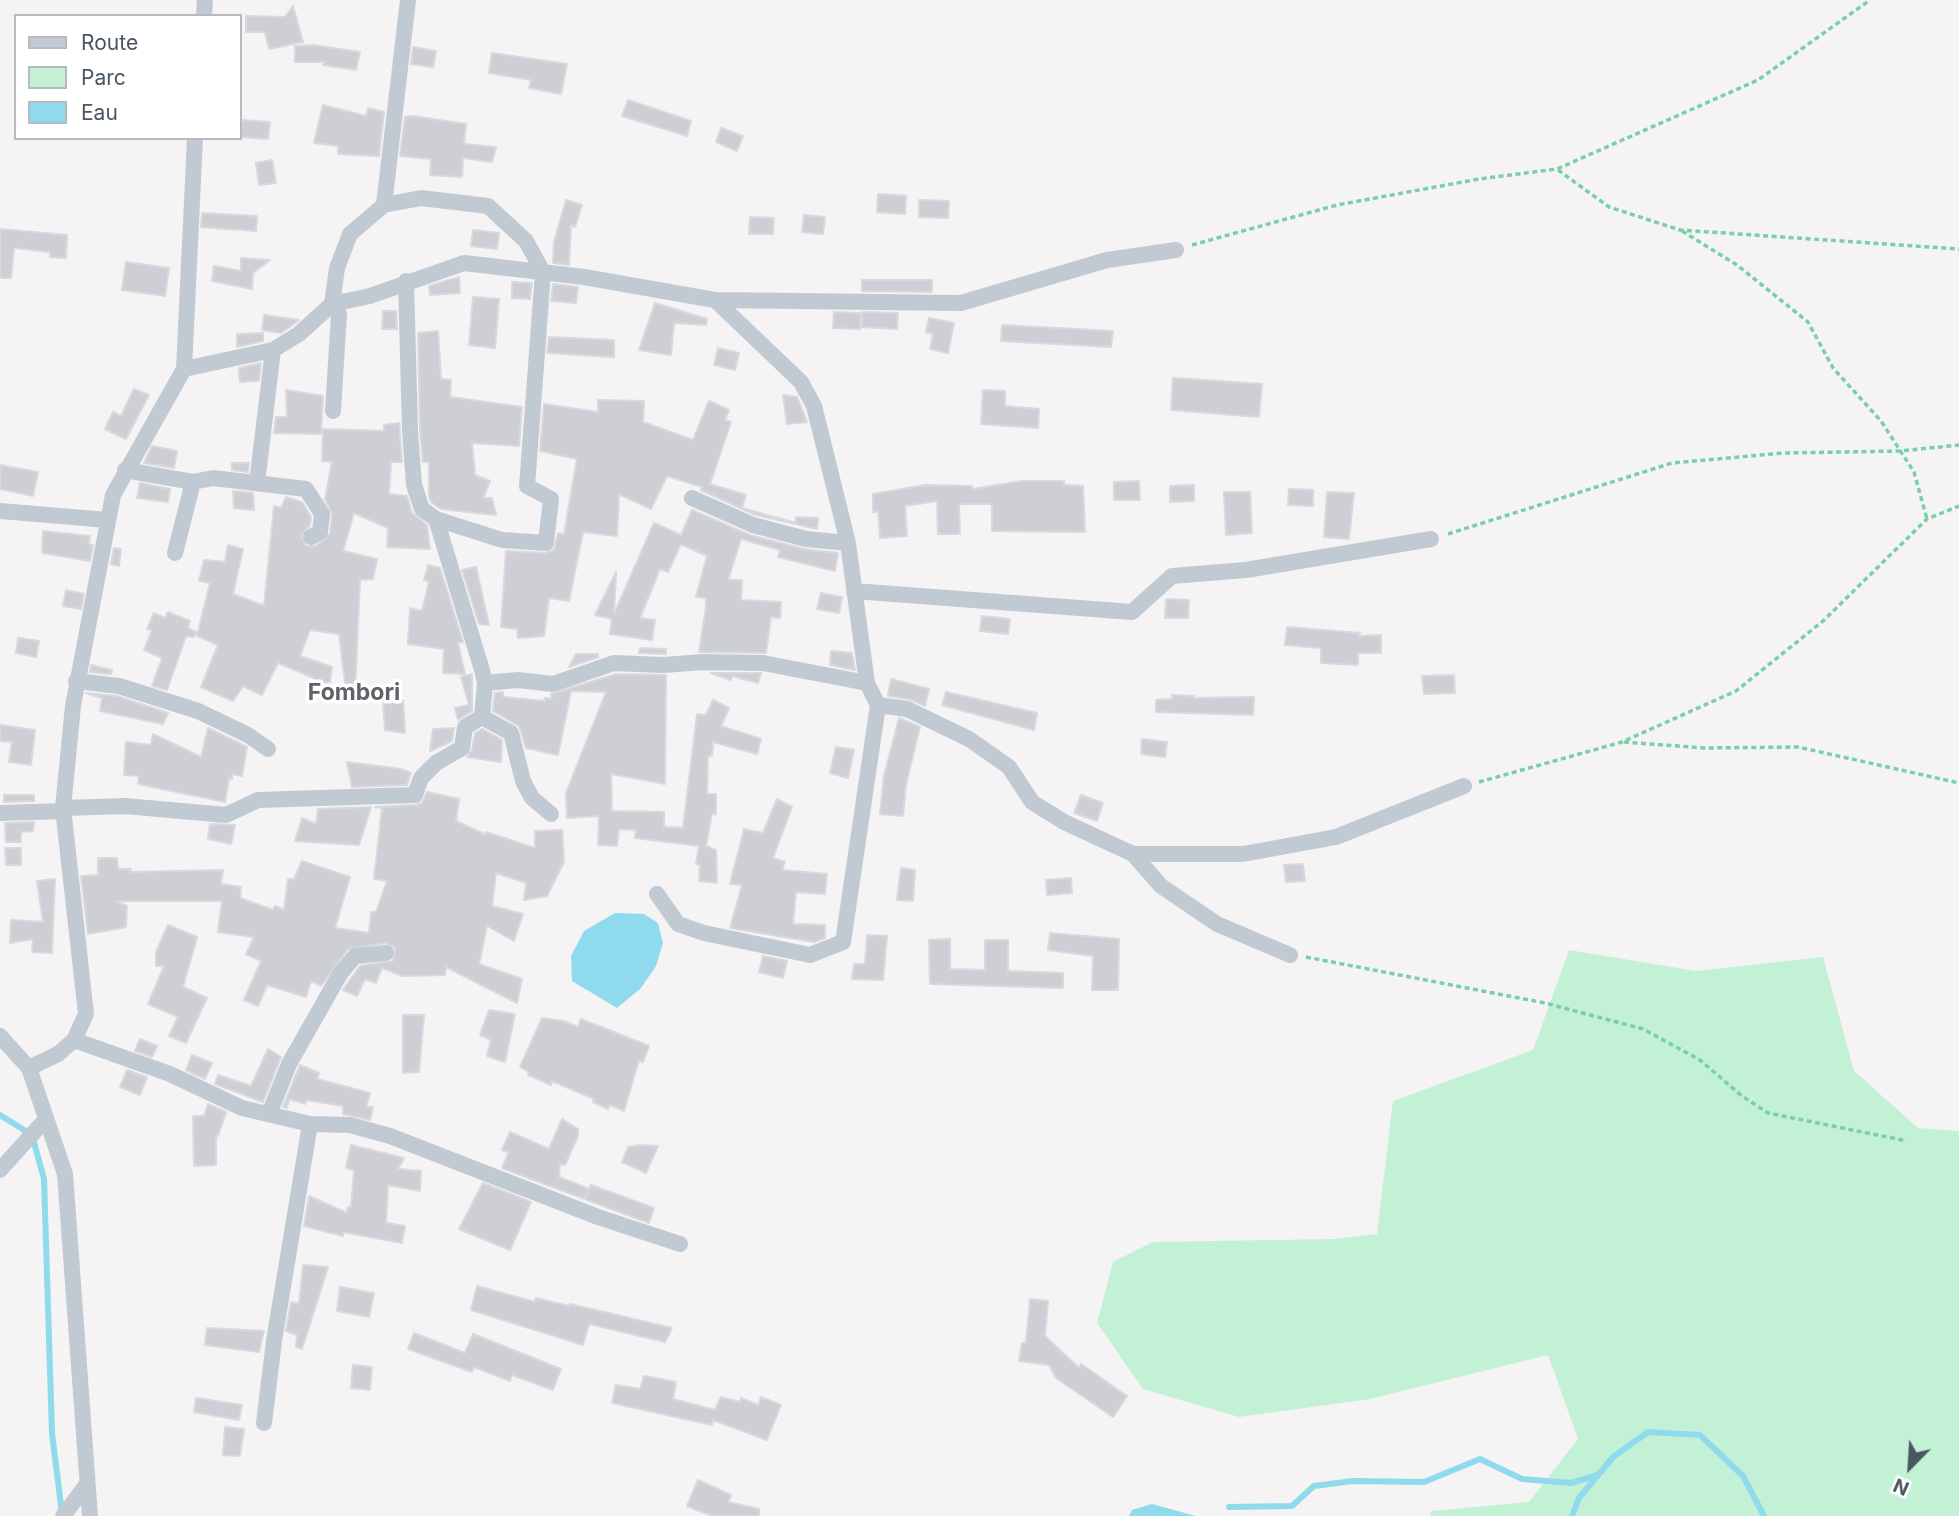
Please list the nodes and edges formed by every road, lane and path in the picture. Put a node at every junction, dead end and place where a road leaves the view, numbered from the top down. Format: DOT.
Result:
graph roads {
  1 [pos="408,0"];
  2 [pos="1870,0"];
  3 [pos="195,140"];
  4 [pos="1557,169"];
  5 [pos="384,205"];
  6 [pos="1680,230"];
  7 [pos="1959,249"];
  8 [pos="1177,250"];
  9 [pos="543,271"];
  10 [pos="407,281"];
  11 [pos="715,300"];
  12 [pos="332,304"];
  13 [pos="273,350"];
  14 [pos="184,369"];
  15 [pos="333,411"];
  16 [pos="1959,445"];
  17 [pos="1900,451"];
  18 [pos="125,470"];
  19 [pos="193,482"];
  20 [pos="257,484"];
  21 [pos="692,498"];
  22 [pos="1959,506"];
  23 [pos="0,511"];
  24 [pos="436,519"];
  25 [pos="1927,519"];
  26 [pos="108,520"];
  27 [pos="311,537"];
  28 [pos="1431,538"];
  29 [pos="848,543"];
  30 [pos="175,553"];
  31 [pos="854,591"];
  32 [pos="76,681"];
  33 [pos="485,683"];
  34 [pos="867,683"];
  35 [pos="878,705"];
  36 [pos="482,717"];
  37 [pos="1622,742"];
  38 [pos="268,749"];
  39 [pos="1959,783"];
  40 [pos="1464,786"];
  41 [pos="63,810"];
  42 [pos="0,813"];
  43 [pos="551,814"];
  44 [pos="1133,854"];
  45 [pos="657,894"];
  46 [pos="386,953"];
  47 [pos="1290,955"];
  48 [pos="0,1036"];
  49 [pos="74,1040"];
  50 [pos="29,1068"];
  51 [pos="270,1112"];
  52 [pos="46,1119"];
  53 [pos="310,1124"];
  54 [pos="1907,1141"];
  55 [pos="0,1170"];
  56 [pos="680,1244"];
  57 [pos="264,1423"];
  58 [pos="87,1484"];
  59 [pos="63,1516"];
  60 [pos="90,1516"];
  1 -- 5 [label="street"];
  2 -- 4 [label="path"];
  3 -- 14 [label="street"];
  4 -- 6 [label="path"];
  4 -- 8 [label="path"];
  5 -- 9 [label="street"];
  5 -- 12 [label="street"];
  6 -- 7 [label="path"];
  6 -- 17 [label="path"];
  8 -- 11 [label="street"];
  9 -- 10 [label="street"];
  9 -- 11 [label="street"];
  9 -- 24 [label="street"];
  10 -- 12 [label="street"];
  10 -- 24 [label="street"];
  11 -- 29 [label="street"];
  12 -- 13 [label="street"];
  12 -- 15 [label="street"];
  13 -- 14 [label="street"];
  13 -- 20 [label="street"];
  14 -- 18 [label="street"];
  16 -- 17 [label="path"];
  17 -- 25 [label="path"];
  17 -- 28 [label="path"];
  18 -- 19 [label="street"];
  18 -- 26 [label="street"];
  19 -- 20 [label="street"];
  19 -- 30 [label="street"];
  20 -- 27 [label="street"];
  21 -- 29 [label="street"];
  22 -- 25 [label="path"];
  23 -- 26 [label="street"];
  24 -- 33 [label="street"];
  25 -- 37 [label="path"];
  26 -- 32 [label="street"];
  28 -- 31 [label="street"];
  29 -- 31 [label="street"];
  31 -- 34 [label="street"];
  32 -- 38 [label="street"];
  32 -- 41 [label="street"];
  33 -- 34 [label="street"];
  33 -- 36 [label="street"];
  34 -- 35 [label="street"];
  35 -- 44 [label="street"];
  35 -- 45 [label="street"];
  36 -- 41 [label="street"];
  36 -- 43 [label="street"];
  37 -- 39 [label="path"];
  37 -- 40 [label="path"];
  40 -- 44 [label="street"];
  41 -- 42 [label="street"];
  41 -- 49 [label="street"];
  44 -- 47 [label="street"];
  46 -- 51 [label="street"];
  47 -- 54 [label="path"];
  48 -- 50 [label="street"];
  49 -- 50 [label="street"];
  49 -- 51 [label="street"];
  50 -- 52 [label="street"];
  51 -- 53 [label="street"];
  52 -- 55 [label="street"];
  52 -- 58 [label="street"];
  53 -- 56 [label="street"];
  53 -- 57 [label="street"];
  58 -- 59 [label="street"];
  58 -- 60 [label="street"];
}
